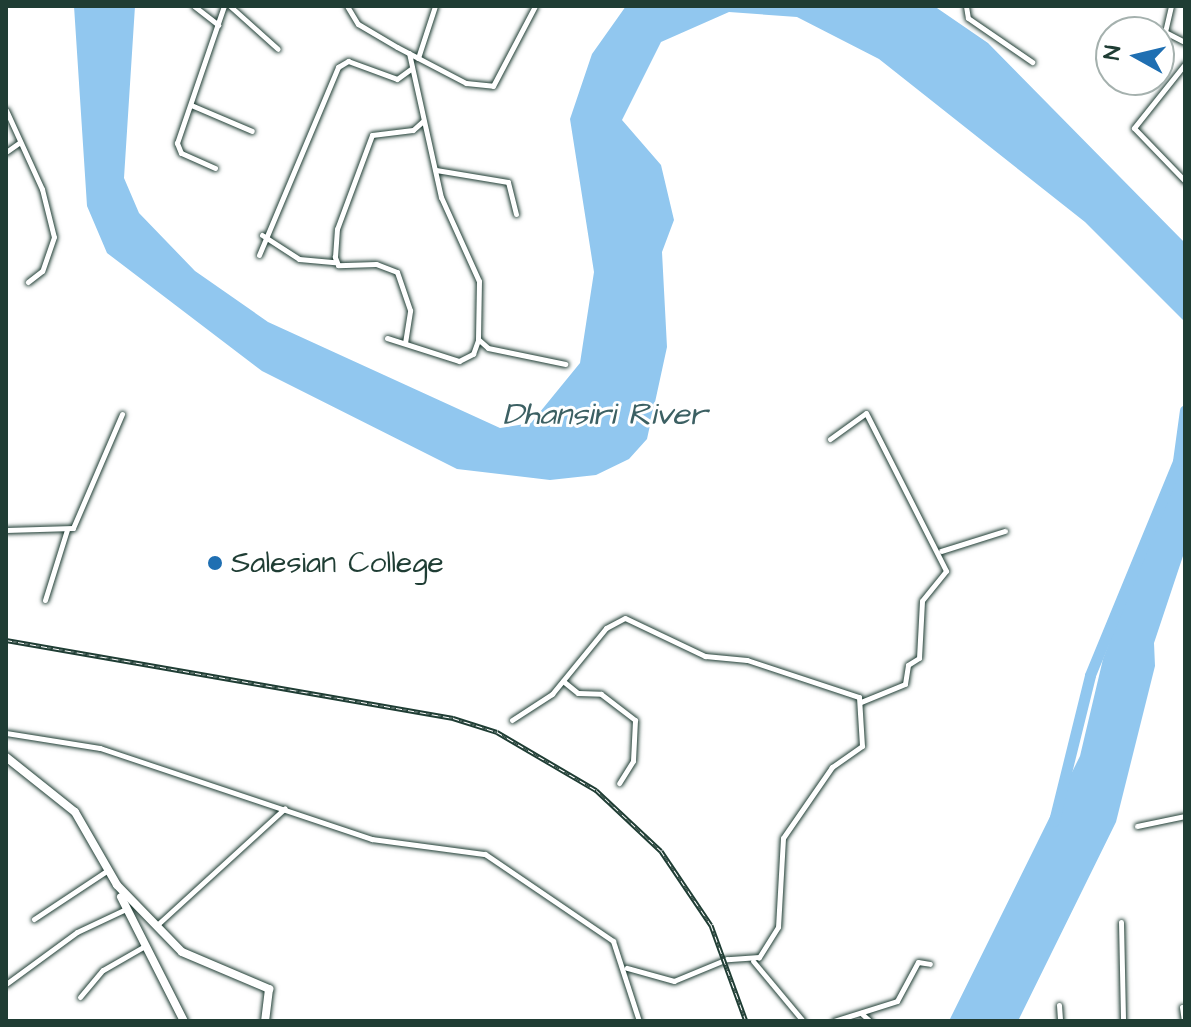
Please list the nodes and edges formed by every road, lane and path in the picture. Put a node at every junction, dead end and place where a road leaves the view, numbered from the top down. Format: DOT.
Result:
graph roads {
  1 [pos="194,6"];
  2 [pos="227,6"];
  3 [pos="347,6"];
  4 [pos="435,6"];
  5 [pos="535,6"];
  6 [pos="966,6"];
  7 [pos="1171,6"];
  8 [pos="218,25"];
  9 [pos="1185,42"];
  10 [pos="278,49"];
  11 [pos="409,53"];
  12 [pos="418,58"];
  13 [pos="1032,62"];
  14 [pos="1185,64"];
  15 [pos="411,68"];
  16 [pos="191,105"];
  17 [pos="6,110"];
  18 [pos="424,120"];
  19 [pos="252,131"];
  20 [pos="19,143"];
  21 [pos="6,152"];
  22 [pos="215,168"];
  23 [pos="436,170"];
  24 [pos="1185,181"];
  25 [pos="516,214"];
  26 [pos="262,235"];
  27 [pos="259,255"];
  28 [pos="335,262"];
  29 [pos="28,282"];
  30 [pos="387,338"];
  31 [pos="478,339"];
  32 [pos="405,343"];
  33 [pos="565,364"];
  34 [pos="122,414"];
  35 [pos="830,439"];
  36 [pos="6,530"];
  37 [pos="67,530"];
  38 [pos="1005,531"];
  39 [pos="941,551"];
  40 [pos="45,600"];
  41 [pos="563,681"];
  42 [pos="858,706"];
  43 [pos="512,720"];
  44 [pos="6,733"];
  45 [pos="6,757"];
  46 [pos="619,783"];
  47 [pos="286,808"];
  48 [pos="1185,816"];
  49 [pos="1137,826"];
  50 [pos="108,870"];
  51 [pos="117,885"];
  52 [pos="126,909"];
  53 [pos="34,919"];
  54 [pos="1121,922"];
  55 [pos="155,926"];
  56 [pos="143,947"];
  57 [pos="753,961"];
  58 [pos="930,964"];
  59 [pos="627,968"];
  60 [pos="6,984"];
  61 [pos="80,997"];
  62 [pos="1059,1005"];
  63 [pos="1182,1007"];
  64 [pos="861,1013"];
  65 [pos="184,1021"];
  66 [pos="265,1021"];
  67 [pos="639,1021"];
  68 [pos="803,1021"];
  69 [pos="834,1021"];
  70 [pos="870,1021"];
  71 [pos="1060,1021"];
  72 [pos="1123,1021"];
  73 [pos="1184,1021"];
  1 -- 8 [label="street"];
  2 -- 8 [label="street"];
  2 -- 10 [label="street"];
  3 -- 11 [label="street"];
  4 -- 12 [label="street"];
  5 -- 12 [label="street"];
  6 -- 13 [label="street"];
  7 -- 9 [label="street"];
  8 -- 16 [label="street"];
  11 -- 12 [label="street"];
  11 -- 15 [label="street"];
  14 -- 24 [label="street"];
  15 -- 18 [label="street"];
  15 -- 26 [label="street"];
  16 -- 19 [label="street"];
  16 -- 22 [label="street"];
  17 -- 20 [label="street"];
  18 -- 23 [label="street"];
  18 -- 28 [label="street"];
  20 -- 21 [label="street"];
  20 -- 29 [label="street"];
  23 -- 25 [label="street"];
  23 -- 31 [label="street"];
  26 -- 27 [label="street"];
  26 -- 28 [label="street"];
  28 -- 32 [label="street"];
  30 -- 32 [label="street"];
  31 -- 32 [label="street"];
  31 -- 33 [label="street"];
  34 -- 37 [label="street"];
  35 -- 39 [label="street"];
  36 -- 37 [label="street"];
  37 -- 40 [label="street"];
  38 -- 39 [label="street"];
  39 -- 42 [label="street"];
  41 -- 42 [label="street"];
  41 -- 43 [label="street"];
  41 -- 46 [label="street"];
  42 -- 57 [label="street"];
  44 -- 47 [label="street"];
  45 -- 50 [label="highway"];
  47 -- 55 [label="street"];
  47 -- 59 [label="street"];
  48 -- 49 [label="street"];
  50 -- 51 [label="highway"];
  50 -- 53 [label="street"];
  51 -- 52 [label="highway"];
  51 -- 55 [label="highway"];
  52 -- 56 [label="highway"];
  52 -- 60 [label="street"];
  54 -- 72 [label="street"];
  55 -- 66 [label="highway"];
  56 -- 61 [label="street"];
  56 -- 65 [label="highway"];
  57 -- 59 [label="street"];
  57 -- 68 [label="street"];
  58 -- 64 [label="street"];
  59 -- 67 [label="street"];
  62 -- 71 [label="street"];
  63 -- 73 [label="street"];
  64 -- 69 [label="street"];
  64 -- 70 [label="street"];
}
